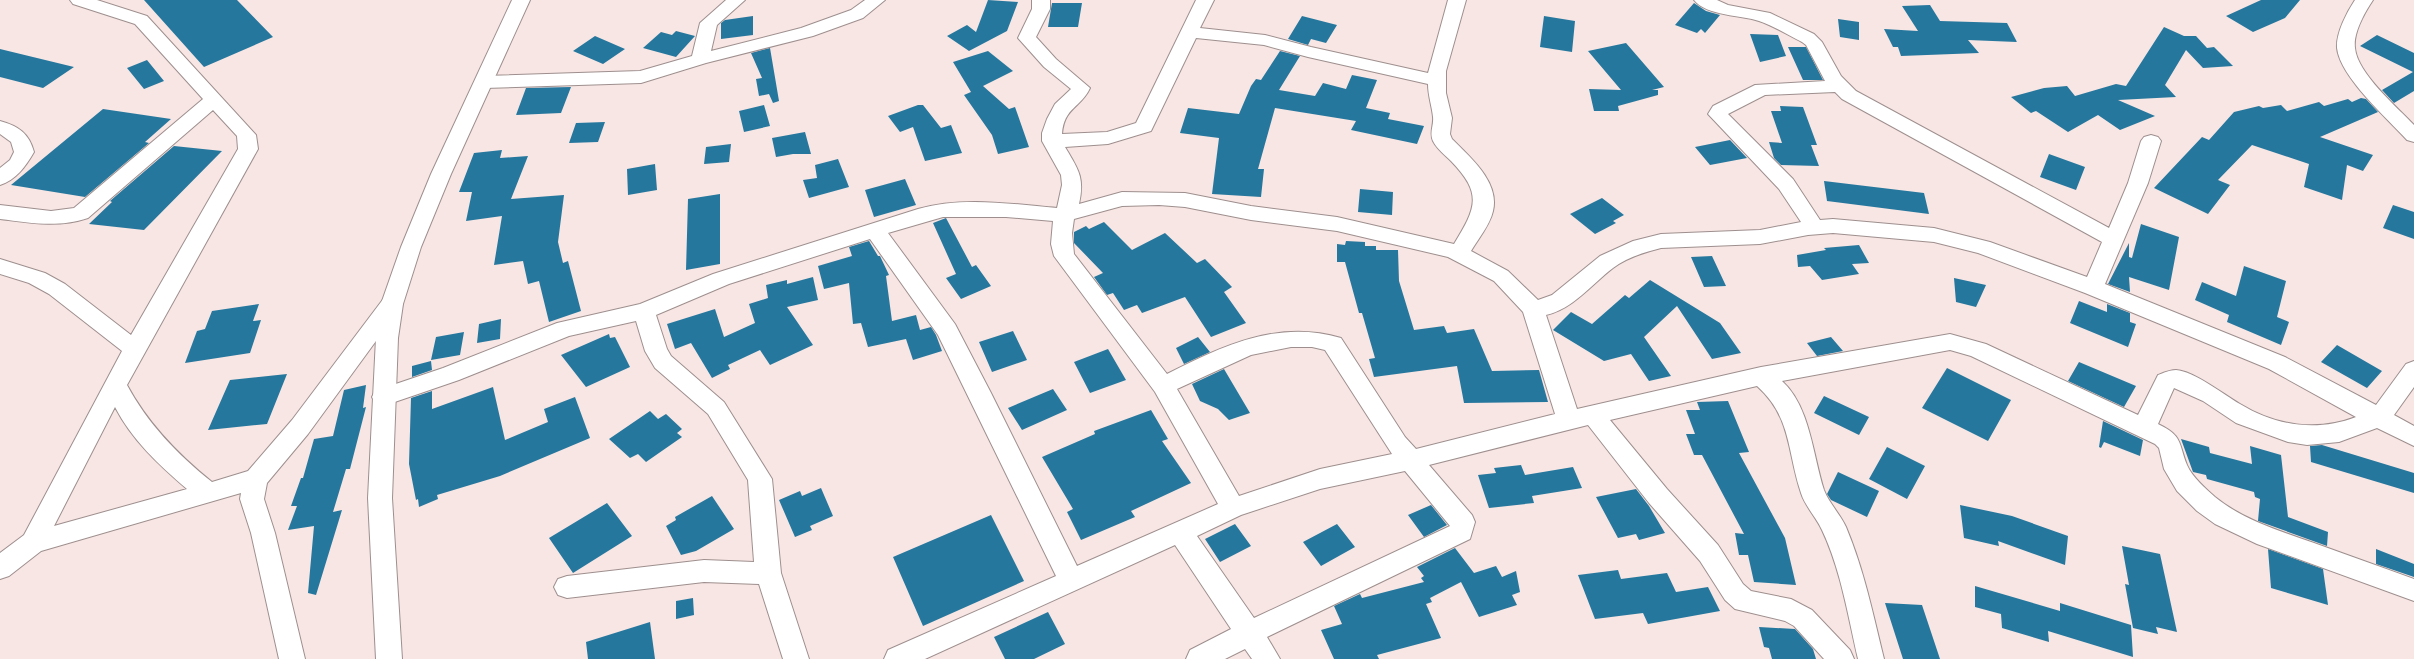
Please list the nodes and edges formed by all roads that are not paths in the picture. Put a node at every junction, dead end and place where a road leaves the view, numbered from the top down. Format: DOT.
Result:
graph roads {
  1 [pos="79,0"];
  2 [pos="521,0"];
  3 [pos="736,0"];
  4 [pos="876,0"];
  5 [pos="1042,0"];
  6 [pos="1205,0"];
  7 [pos="1457,0"];
  8 [pos="1703,0"];
  9 [pos="2364,0"];
  10 [pos="1188,32"];
  11 [pos="700,58"];
  12 [pos="1436,80"];
  13 [pos="484,82"];
  14 [pos="1838,86"];
  15 [pos="214,99"];
  16 [pos="0,127"];
  17 [pos="2414,136"];
  18 [pos="1052,141"];
  19 [pos="2151,141"];
  20 [pos="0,178"];
  21 [pos="0,212"];
  22 [pos="1063,215"];
  23 [pos="1814,227"];
  24 [pos="874,229"];
  25 [pos="2113,239"];
  26 [pos="1458,254"];
  27 [pos="0,266"];
  28 [pos="2093,288"];
  29 [pos="392,304"];
  30 [pos="1533,308"];
  31 [pos="644,311"];
  32 [pos="134,349"];
  33 [pos="2414,370"];
  34 [pos="1761,376"];
  35 [pos="115,385"];
  36 [pos="1163,386"];
  37 [pos="383,397"];
  38 [pos="1594,416"];
  39 [pos="2380,417"];
  40 [pos="1569,420"];
  41 [pos="2144,428"];
  42 [pos="2414,436"];
  43 [pos="1411,460"];
  44 [pos="256,480"];
  45 [pos="209,493"];
  46 [pos="1233,508"];
  47 [pos="1180,532"];
  48 [pos="33,543"];
  49 [pos="2,565"];
  50 [pos="768,573"];
  51 [pos="1071,581"];
  52 [pos="567,587"];
  53 [pos="2414,590"];
  54 [pos="1249,633"];
  55 [pos="292,659"];
  56 [pos="390,659"];
  57 [pos="796,659"];
  58 [pos="897,659"];
  59 [pos="1199,659"];
  60 [pos="1267,659"];
  61 [pos="1841,659"];
  62 [pos="1871,659"];
  1 -- 15 [label="main road"];
  2 -- 13 [label="main road"];
  3 -- 11 [label="main road"];
  4 -- 11 [label="main road"];
  5 -- 18 [label="main road"];
  6 -- 10 [label="main road"];
  7 -- 12 [label="main road"];
  8 -- 14 [label="main road"];
  9 -- 17 [label="main road"];
  10 -- 12 [label="main road"];
  10 -- 18 [label="main road"];
  11 -- 13 [label="main road"];
  12 -- 26 [label="main road"];
  13 -- 29 [label="main road"];
  14 -- 23 [label="main road"];
  14 -- 25 [label="main road"];
  15 -- 21 [label="main road"];
  15 -- 32 [label="main road"];
  16 -- 20 [label="main road"];
  18 -- 22 [label="main road"];
  19 -- 25 [label="main road"];
  22 -- 24 [label="main road"];
  22 -- 26 [label="main road"];
  22 -- 36 [label="main road"];
  23 -- 28 [label="main road"];
  23 -- 30 [label="main road"];
  24 -- 31 [label="main road"];
  24 -- 51 [label="main road"];
  25 -- 28 [label="main road"];
  26 -- 30 [label="main road"];
  27 -- 32 [label="main road"];
  28 -- 39 [label="main road"];
  29 -- 37 [label="main road"];
  29 -- 44 [label="main road"];
  30 -- 40 [label="main road"];
  31 -- 37 [label="main road"];
  31 -- 50 [label="main road"];
  32 -- 35 [label="main road"];
  33 -- 39 [label="main road"];
  34 -- 38 [label="main road"];
  34 -- 41 [label="main road"];
  34 -- 62 [label="main road"];
  35 -- 45 [label="main road"];
  35 -- 48 [label="main road"];
  36 -- 43 [label="main road"];
  36 -- 46 [label="main road"];
  37 -- 56 [label="main road"];
  38 -- 40 [label="main road"];
  38 -- 61 [label="main road"];
  39 -- 41 [label="main road"];
  39 -- 42 [label="main road"];
  40 -- 43 [label="main road"];
  41 -- 53 [label="main road"];
  43 -- 46 [label="main road"];
  43 -- 54 [label="main road"];
  44 -- 45 [label="main road"];
  44 -- 55 [label="main road"];
  45 -- 48 [label="main road"];
  46 -- 47 [label="main road"];
  47 -- 51 [label="main road"];
  47 -- 54 [label="main road"];
  48 -- 49 [label="main road"];
  50 -- 52 [label="main road"];
  50 -- 57 [label="main road"];
  51 -- 58 [label="main road"];
  54 -- 59 [label="main road"];
  54 -- 60 [label="main road"];
}
